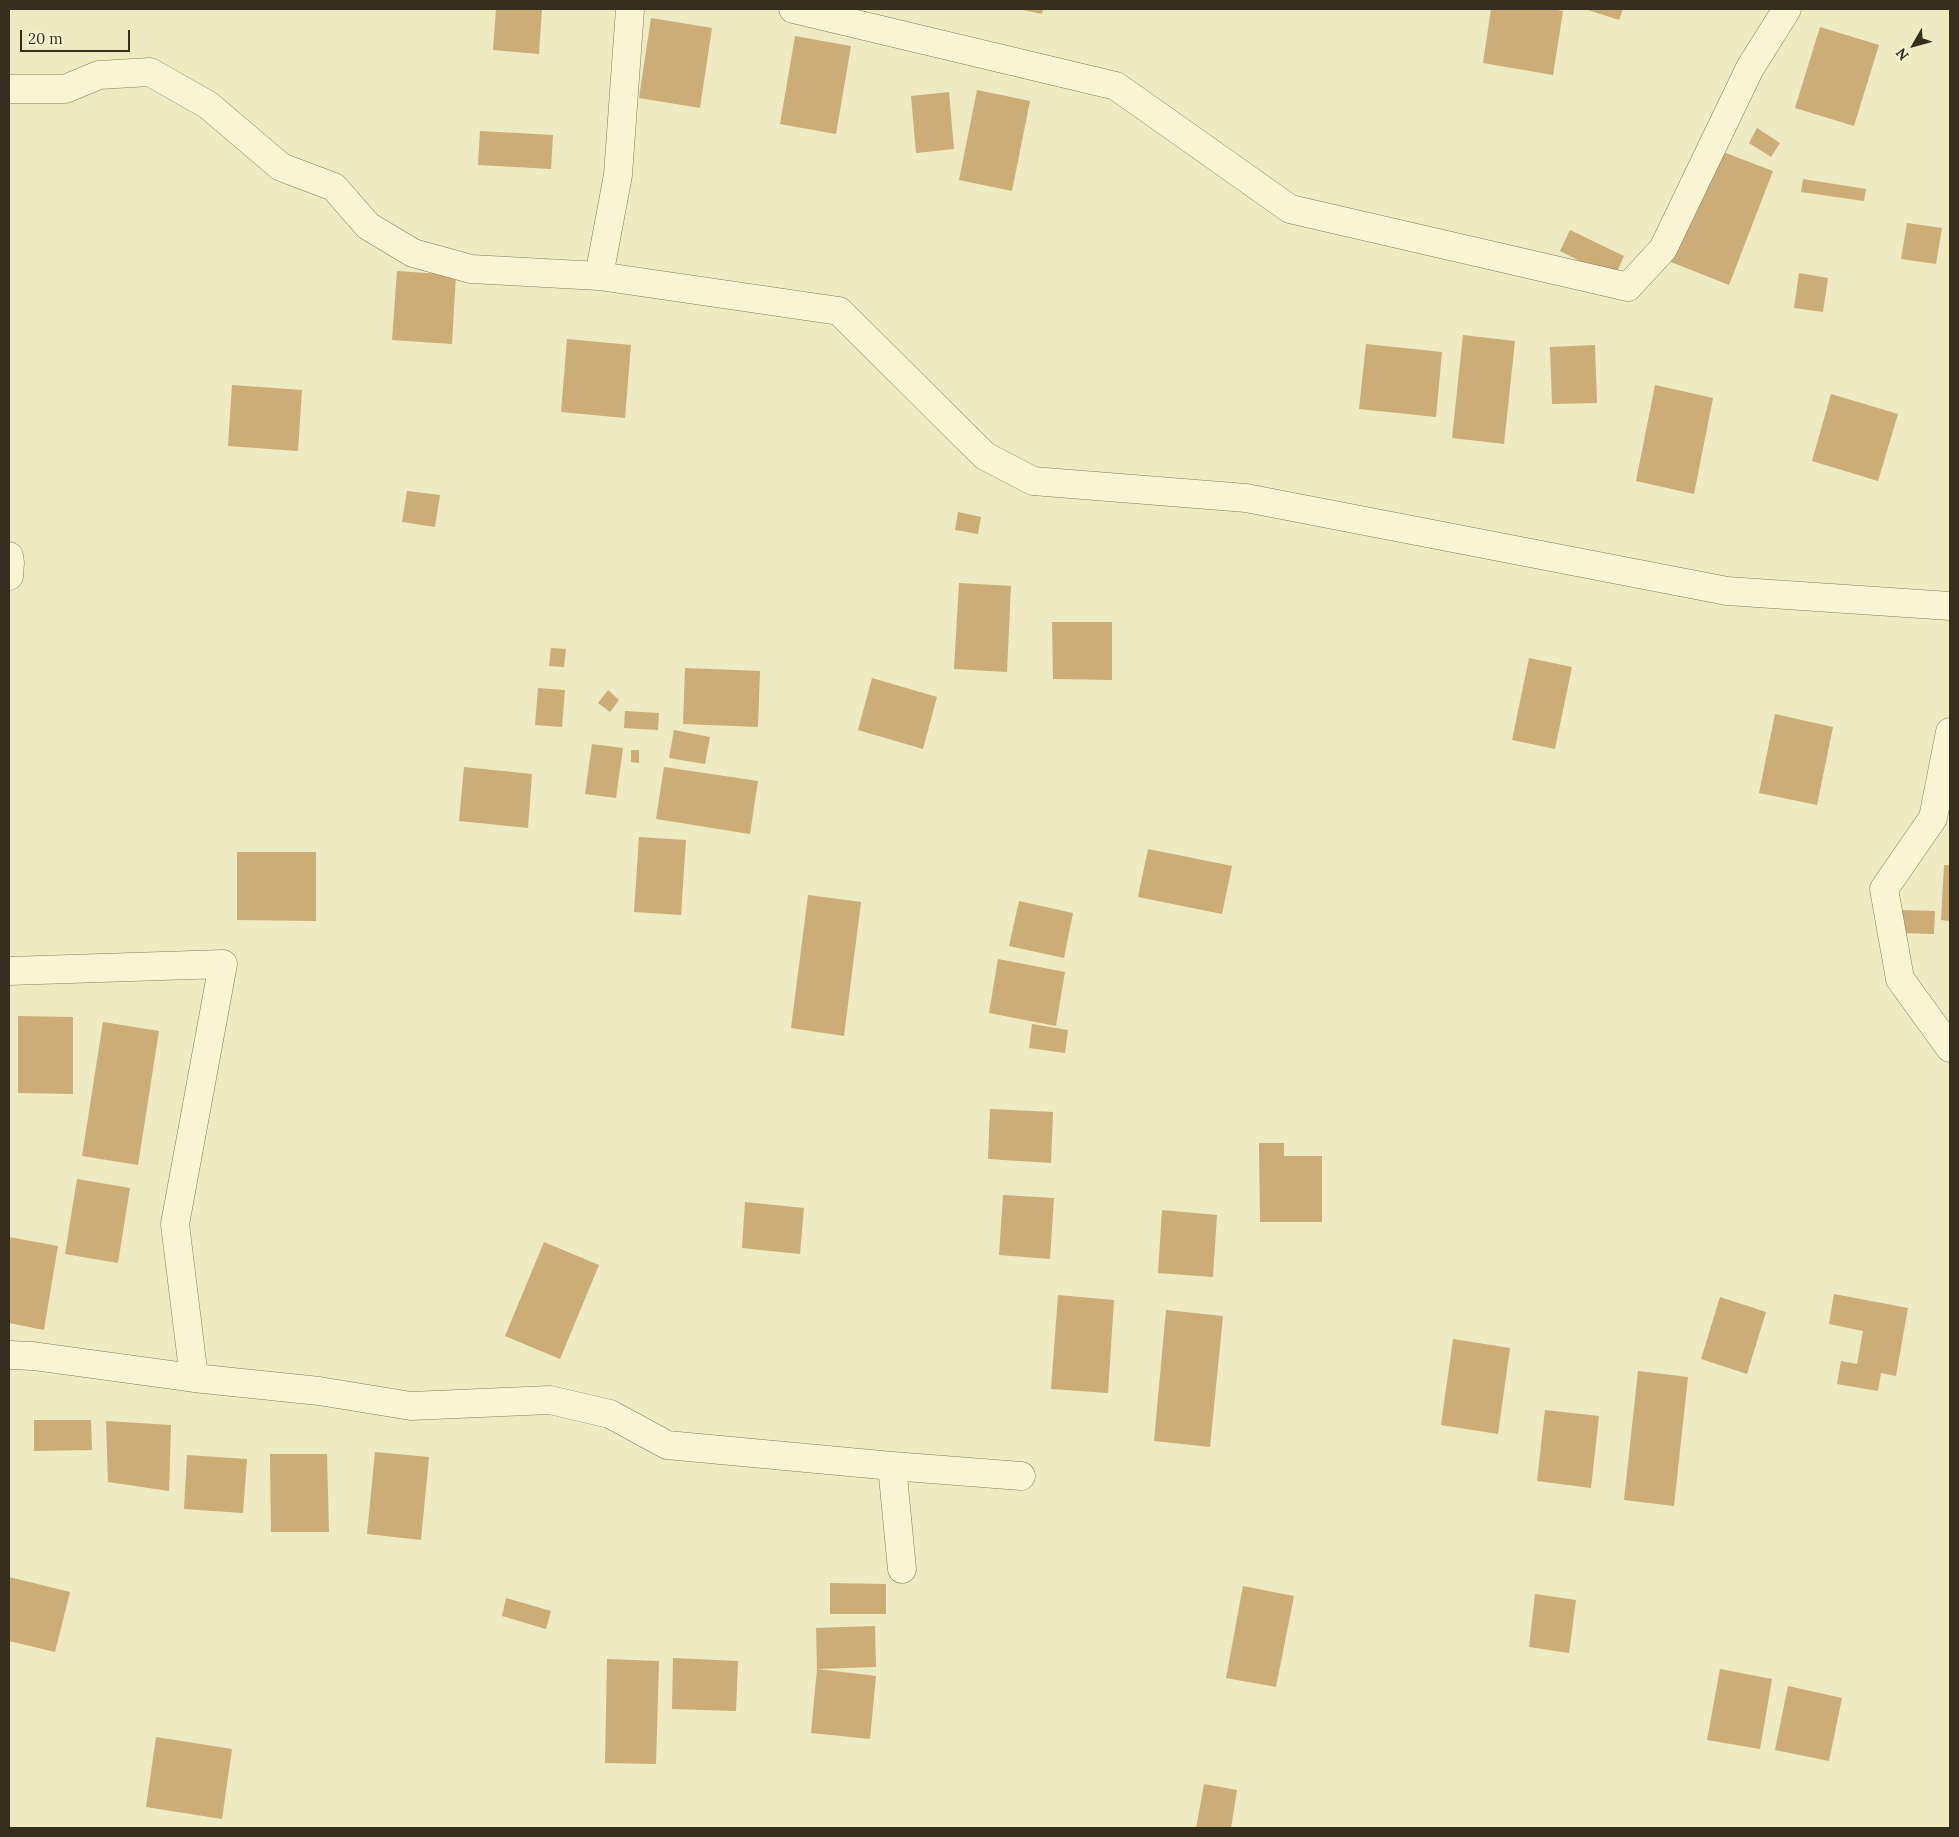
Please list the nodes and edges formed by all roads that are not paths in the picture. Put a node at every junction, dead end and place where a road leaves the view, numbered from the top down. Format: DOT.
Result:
graph roads {
  1 [pos="630,9"];
  2 [pos="793,9"];
  3 [pos="1787,9"];
  4 [pos="9,89"];
  5 [pos="599,276"];
  6 [pos="9,556"];
  7 [pos="9,576"];
  8 [pos="1950,606"];
  9 [pos="1950,732"];
  10 [pos="9,972"];
  11 [pos="1950,1048"];
  12 [pos="9,1355"];
  13 [pos="194,1378"];
  14 [pos="892,1466"];
  15 [pos="1022,1476"];
  16 [pos="902,1569"];
  1 -- 5 [label="street"];
  2 -- 3 [label="street"];
  4 -- 5 [label="street"];
  5 -- 8 [label="street"];
  6 -- 7 [label="street"];
  9 -- 11 [label="street"];
  10 -- 13 [label="street"];
  12 -- 13 [label="street"];
  13 -- 14 [label="street"];
  14 -- 15 [label="street"];
  14 -- 16 [label="street"];
}
